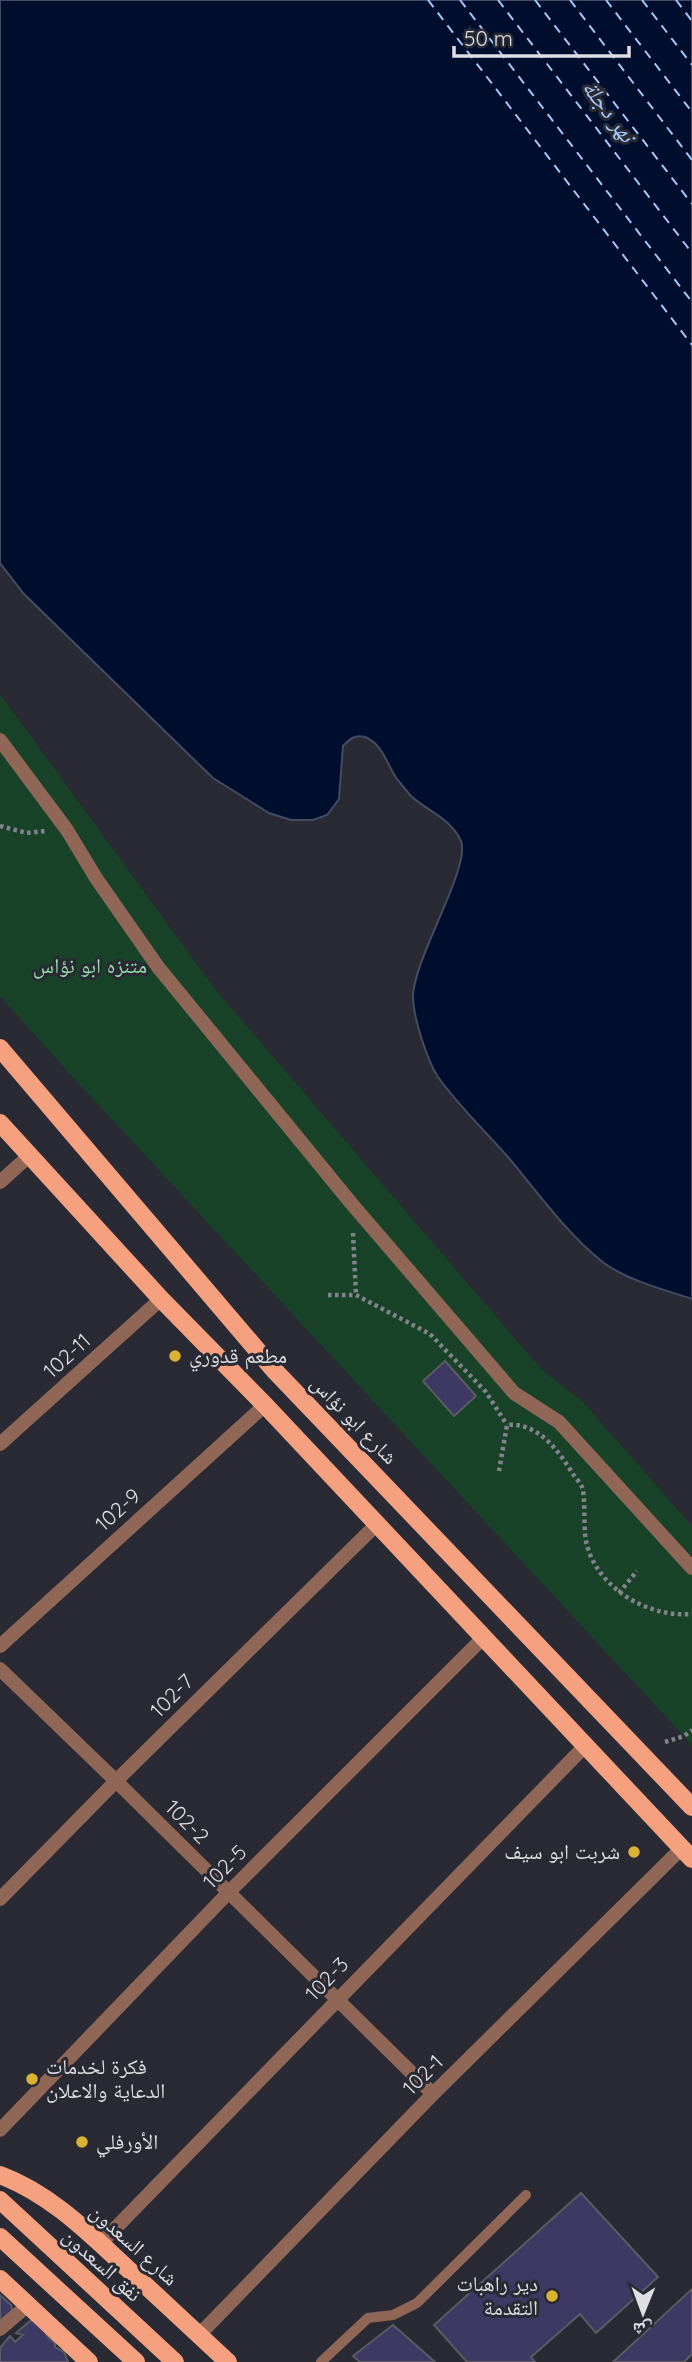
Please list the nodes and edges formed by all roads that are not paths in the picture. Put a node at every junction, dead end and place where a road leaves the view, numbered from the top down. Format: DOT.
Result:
graph roads {
  1 [pos="0,740"];
  2 [pos="0,1048"];
  3 [pos="0,1123"];
  4 [pos="29,1156"];
  5 [pos="0,1182"];
  6 [pos="161,1300"];
  7 [pos="265,1405"];
  8 [pos="0,1444"];
  9 [pos="376,1525"];
  10 [pos="692,1567"];
  11 [pos="483,1638"];
  12 [pos="0,1646"];
  13 [pos="0,1669"];
  14 [pos="586,1745"];
  15 [pos="116,1781"];
  16 [pos="692,1807"];
  17 [pos="687,1854"];
  18 [pos="229,1892"];
  19 [pos="0,1899"];
  20 [pos="337,2000"];
  21 [pos="433,2094"];
  22 [pos="0,2130"];
  23 [pos="0,2175"];
  24 [pos="526,2195"];
  25 [pos="0,2200"];
  26 [pos="0,2237"];
  27 [pos="100,2244"];
  28 [pos="0,2279"];
  29 [pos="28,2305"];
  30 [pos="0,2329"];
  31 [pos="199,2335"];
  32 [pos="89,2362"];
  33 [pos="136,2362"];
  34 [pos="175,2362"];
  35 [pos="228,2362"];
  36 [pos="321,2362"];
  1 -- 10 [label="street"];
  2 -- 16 [label="main road, شارع ابو نؤاس"];
  3 -- 4 [label="main road"];
  4 -- 5 [label="street"];
  4 -- 6 [label="main road"];
  6 -- 7 [label="main road"];
  6 -- 8 [label="street, 102-11"];
  7 -- 9 [label="main road"];
  7 -- 12 [label="street, 102-9"];
  9 -- 11 [label="main road"];
  9 -- 15 [label="street, 102-7"];
  11 -- 14 [label="main road"];
  11 -- 18 [label="street, 102-5"];
  13 -- 15 [label="street, 102-2"];
  14 -- 17 [label="main road"];
  14 -- 20 [label="street, 102-3"];
  15 -- 18 [label="street, 102-2"];
  15 -- 19 [label="street, 102-7"];
  17 -- 21 [label="street, 102-1"];
  18 -- 20 [label="street, 102-2"];
  18 -- 22 [label="street, 102-5"];
  20 -- 21 [label="street, 102-2"];
  20 -- 27 [label="street, 102-3"];
  21 -- 31 [label="street, 102-1"];
  23 -- 27 [label="main road, شارع السعدون"];
  24 -- 36 [label="lane"];
  25 -- 34 [label="main road, نفق السعدون"];
  26 -- 33 [label="main road"];
  27 -- 31 [label="main road, شارع السعدون"];
  28 -- 29 [label="main road"];
  29 -- 30 [label="street"];
  29 -- 32 [label="main road"];
  31 -- 35 [label="main road, شارع السعدون"];
}
